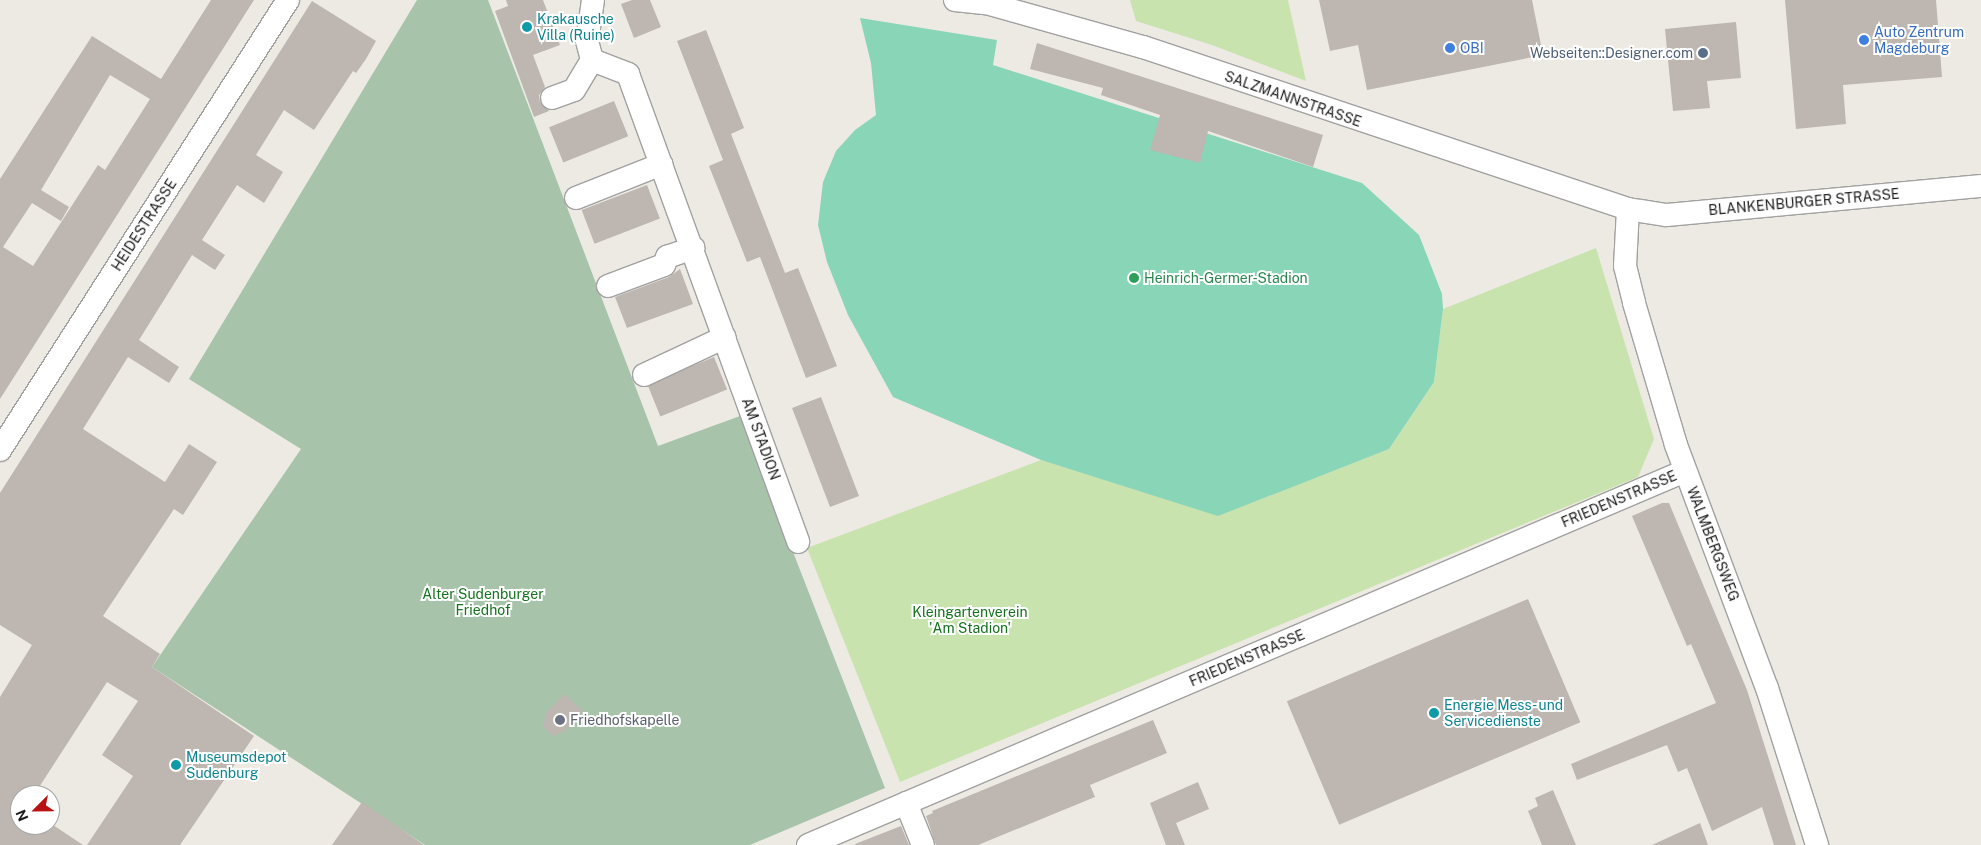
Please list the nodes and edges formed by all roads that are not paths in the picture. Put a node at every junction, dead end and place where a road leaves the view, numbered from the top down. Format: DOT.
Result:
graph roads {
  1 [pos="288,0"];
  2 [pos="593,0"];
  3 [pos="955,0"];
  4 [pos="592,60"];
  5 [pos="552,98"];
  6 [pos="662,164"];
  7 [pos="1981,186"];
  8 [pos="576,198"];
  9 [pos="1628,209"];
  10 [pos="693,248"];
  11 [pos="608,286"];
  12 [pos="725,337"];
  13 [pos="644,375"];
  14 [pos="0,450"];
  15 [pos="1685,471"];
  16 [pos="798,542"];
  17 [pos="906,803"];
  18 [pos="808,845"];
  19 [pos="923,845"];
  20 [pos="1817,845"];
  1 -- 14 [label="street, HEIDESTRASSE"];
  2 -- 4 [label="street"];
  3 -- 9 [label="street, SALZMANNSTRASSE"];
  4 -- 5 [label="street"];
  4 -- 6 [label="street, AM STADION"];
  6 -- 8 [label="street"];
  6 -- 10 [label="street, AM STADION"];
  7 -- 9 [label="street, BLANKENBURGER STRASSE"];
  9 -- 15 [label="street, WALMBERGSWEG"];
  10 -- 11 [label="street"];
  10 -- 12 [label="street, AM STADION"];
  12 -- 13 [label="street"];
  12 -- 16 [label="street, AM STADION"];
  15 -- 17 [label="street, FRIEDENSTRASSE"];
  15 -- 20 [label="street, WALMBERGSWEG"];
  17 -- 18 [label="street, FRIEDENSTRASSE"];
  17 -- 19 [label="street"];
}
